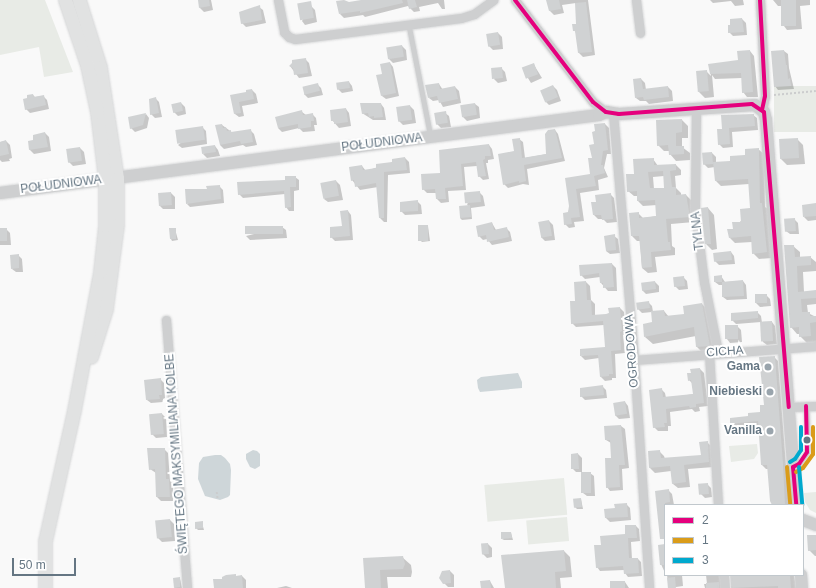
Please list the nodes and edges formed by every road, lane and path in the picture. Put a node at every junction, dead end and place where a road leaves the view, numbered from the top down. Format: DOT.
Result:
graph roads {
  1 [pos="65,0"];
  2 [pos="79,0"];
  3 [pos="278,0"];
  4 [pos="493,0"];
  5 [pos="515,0"];
  6 [pos="636,0"];
  7 [pos="760,0"];
  8 [pos="409,25"];
  9 [pos="640,33"];
  10 [pos="816,90"];
  11 [pos="765,96"];
  12 [pos="696,108"];
  13 [pos="762,110"];
  14 [pos="609,112"];
  15 [pos="431,140"];
  16 [pos="111,179"];
  17 [pos="0,193"];
  18 [pos="166,320"];
  19 [pos="816,346"];
  20 [pos="784,348"];
  21 [pos="714,352"];
  22 [pos="634,360"];
  23 [pos="806,406"];
  24 [pos="816,406"];
  25 [pos="789,407"];
  26 [pos="793,467"];
  27 [pos="217,492"];
  28 [pos="218,500"];
  29 [pos="718,504"];
  30 [pos="796,504"];
  31 [pos="804,520"];
  32 [pos="816,525"];
  33 [pos="724,576"];
  34 [pos="801,576"];
  35 [pos="45,588"];
  36 [pos="187,588"];
  37 [pos="649,588"];
  38 [pos="725,588"];
  39 [pos="802,588"];
  1 -- 16 [label="main road"];
  2 -- 16 [label="main road"];
  3 -- 8 [label="street"];
  4 -- 8 [label="street"];
  5 -- 14 [label="street"];
  6 -- 9 [label="street"];
  7 -- 11 [label="street"];
  8 -- 15 [label="lane"];
  10 -- 11 [label="path"];
  11 -- 13 [label="street"];
  12 -- 13 [label="street, POŁUDNIOWA"];
  12 -- 14 [label="street, POŁUDNIOWA"];
  12 -- 21 [label="street, TYLNA"];
  13 -- 20 [label="street"];
  14 -- 15 [label="street, POŁUDNIOWA"];
  14 -- 22 [label="street, OGRODOWA"];
  15 -- 16 [label="street, POŁUDNIOWA"];
  16 -- 17 [label="street, POŁUDNIOWA"];
  16 -- 35 [label="main road"];
  18 -- 36 [label="street, ŚWIĘTEGO MAKSYMILIANA KOLBE"];
  19 -- 20 [label="street, CICHA"];
  20 -- 21 [label="street, CICHA"];
  20 -- 25 [label="street"];
  21 -- 22 [label="street, CICHA"];
  21 -- 29 [label="street, TYLNA"];
  22 -- 37 [label="street, OGRODOWA"];
  23 -- 24 [label="street"];
  23 -- 25 [label="street"];
  23 -- 26 [label="lane"];
  25 -- 26 [label="street"];
  26 -- 30 [label="street"];
  27 -- 28 [label="path"];
  31 -- 32 [label="street"];
  33 -- 38 [label="street"];
  34 -- 39 [label="street"];
}
